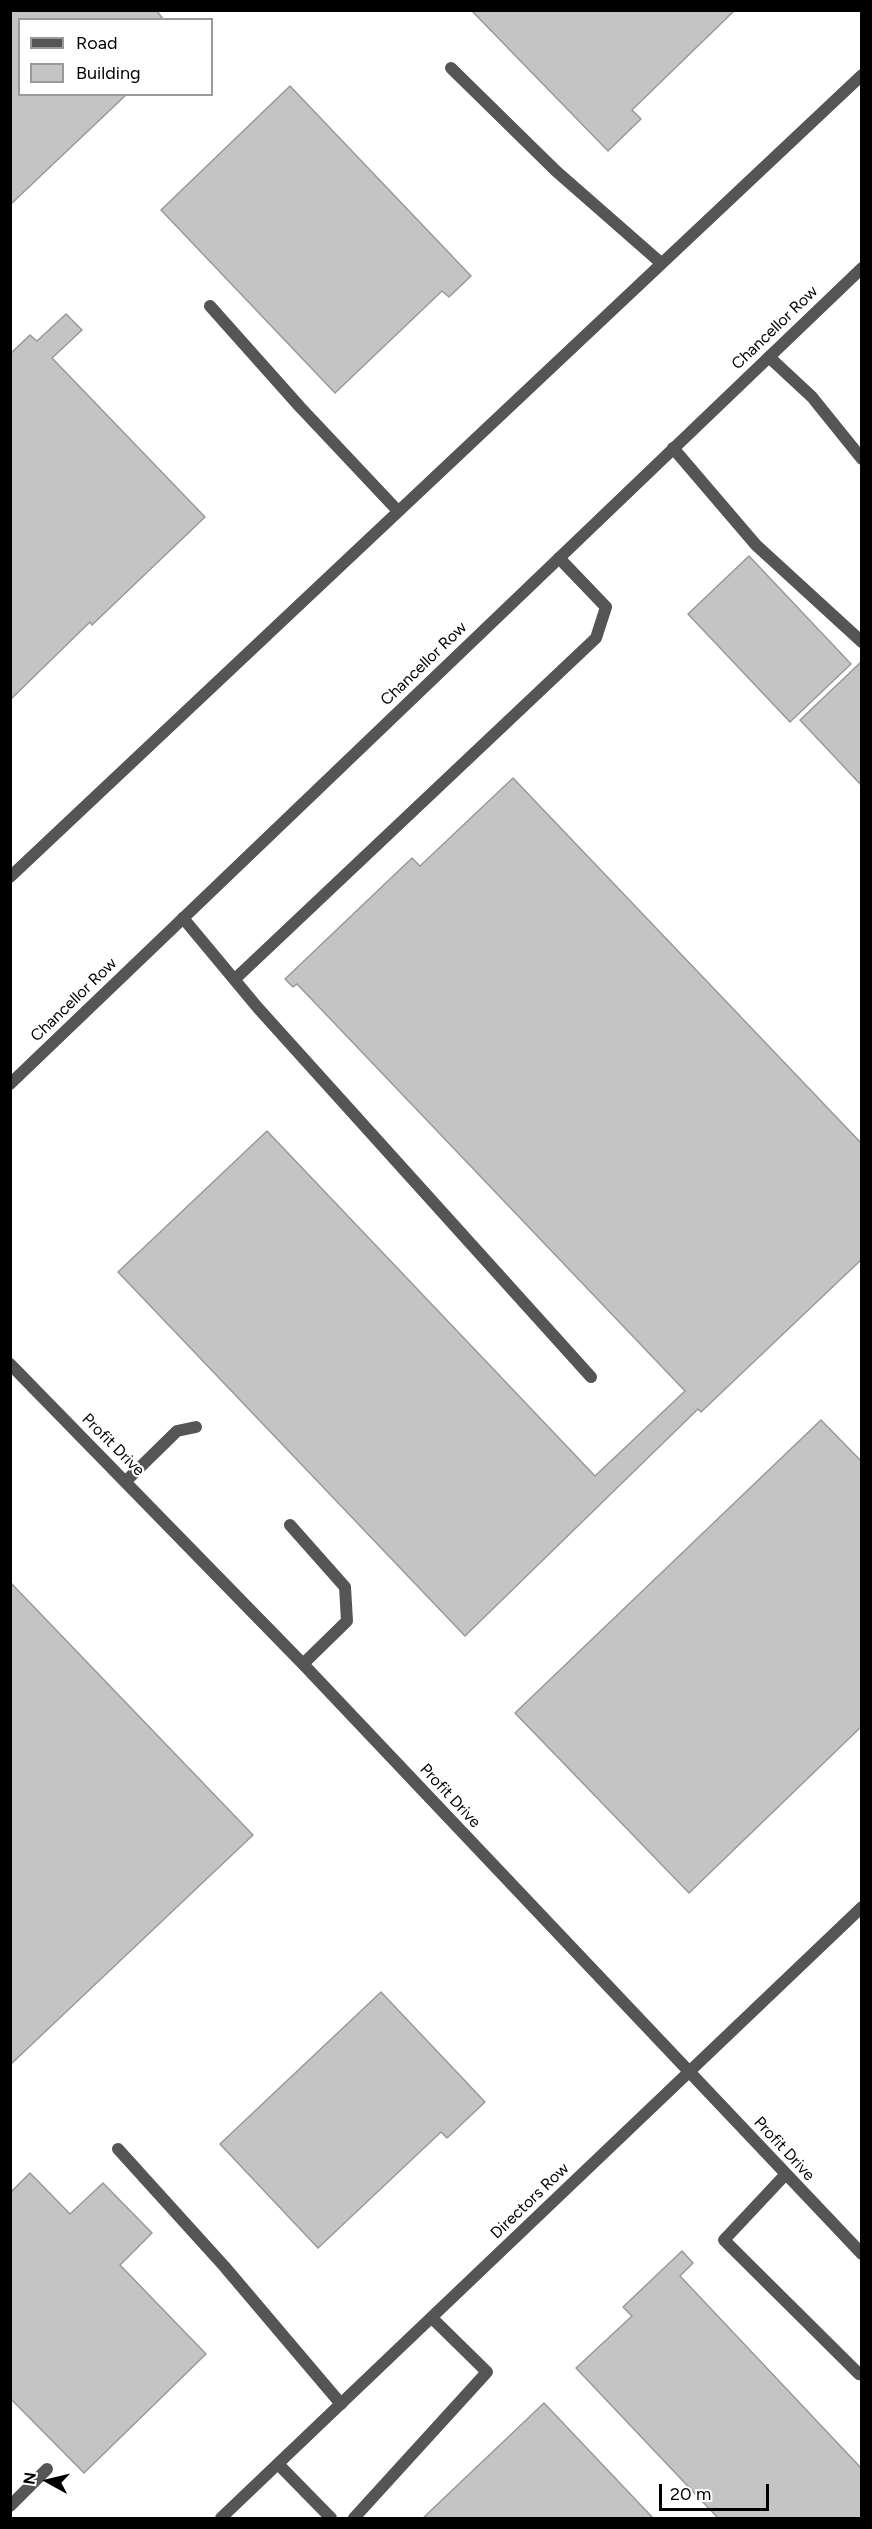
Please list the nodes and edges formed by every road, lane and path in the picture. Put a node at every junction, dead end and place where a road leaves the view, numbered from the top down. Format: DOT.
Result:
graph roads {
  1 [pos="451,68"];
  2 [pos="861,75"];
  3 [pos="661,263"];
  4 [pos="861,268"];
  5 [pos="210,306"];
  6 [pos="769,357"];
  7 [pos="673,448"];
  8 [pos="861,459"];
  9 [pos="398,510"];
  10 [pos="559,558"];
  11 [pos="861,642"];
  12 [pos="10,877"];
  13 [pos="183,918"];
  14 [pos="235,980"];
  15 [pos="10,1084"];
  16 [pos="10,1364"];
  17 [pos="591,1377"];
  18 [pos="196,1427"];
  19 [pos="126,1481"];
  20 [pos="290,1525"];
  21 [pos="303,1664"];
  22 [pos="861,1907"];
  23 [pos="689,2073"];
  24 [pos="118,2149"];
  25 [pos="785,2175"];
  26 [pos="861,2254"];
  27 [pos="432,2318"];
  28 [pos="861,2372"];
  29 [pos="341,2404"];
  30 [pos="278,2464"];
  31 [pos="47,2469"];
  32 [pos="10,2506"];
  33 [pos="221,2518"];
  34 [pos="331,2518"];
  35 [pos="354,2518"];
  1 -- 3 [label="street"];
  2 -- 3 [label="street"];
  3 -- 9 [label="street"];
  4 -- 6 [label="street, Chancellor Row"];
  5 -- 9 [label="street"];
  6 -- 7 [label="street, Chancellor Row"];
  6 -- 8 [label="street"];
  7 -- 10 [label="street, Chancellor Row"];
  7 -- 11 [label="street"];
  9 -- 12 [label="street"];
  10 -- 13 [label="street, Chancellor Row"];
  10 -- 14 [label="street"];
  13 -- 14 [label="street"];
  13 -- 15 [label="street, Chancellor Row"];
  14 -- 17 [label="street"];
  16 -- 19 [label="street, Profit Drive"];
  18 -- 19 [label="street"];
  19 -- 21 [label="street, Profit Drive"];
  20 -- 21 [label="street"];
  21 -- 23 [label="street, Profit Drive"];
  22 -- 23 [label="street, Directors Row"];
  23 -- 25 [label="street, Profit Drive"];
  23 -- 27 [label="street, Directors Row"];
  24 -- 29 [label="street"];
  25 -- 26 [label="street, Profit Drive"];
  25 -- 28 [label="street"];
  27 -- 29 [label="street, Directors Row"];
  27 -- 35 [label="street"];
  29 -- 30 [label="street, Directors Row"];
  30 -- 33 [label="street, Directors Row"];
  30 -- 34 [label="street"];
  31 -- 32 [label="street"];
}
